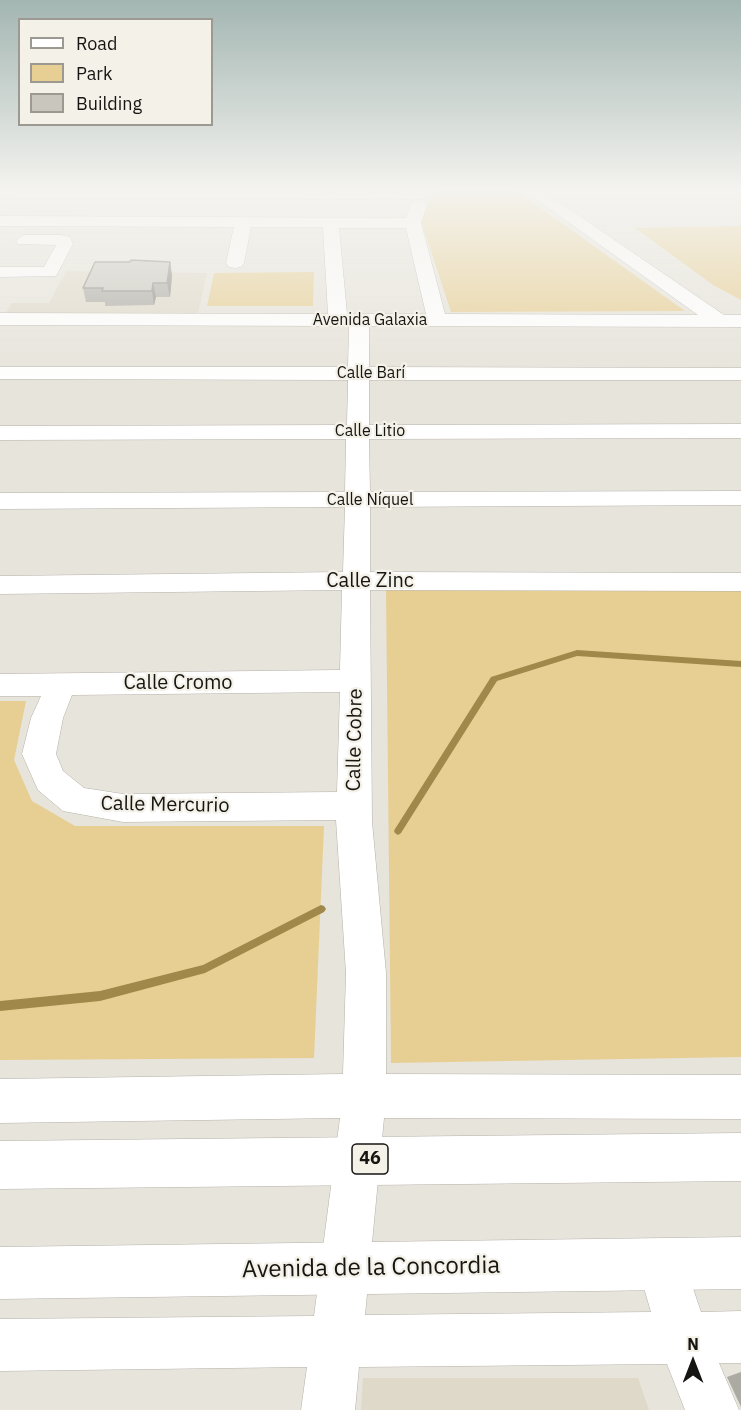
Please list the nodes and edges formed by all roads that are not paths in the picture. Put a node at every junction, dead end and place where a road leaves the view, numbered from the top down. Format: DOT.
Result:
graph roads {
  1 [pos="59,255"];
  2 [pos="237,255"];
  3 [pos="336,255"];
  4 [pos="421,255"];
  5 [pos="624,255"];
  6 [pos="654,255"];
  7 [pos="235,263"];
  8 [pos="0,272"];
  9 [pos="696,284"];
  10 [pos="738,312"];
  11 [pos="0,319"];
  12 [pos="348,320"];
  13 [pos="437,320"];
  14 [pos="718,321"];
  15 [pos="741,333"];
  16 [pos="359,372"];
  17 [pos="0,373"];
  18 [pos="741,374"];
  19 [pos="358,431"];
  20 [pos="741,431"];
  21 [pos="0,434"];
  22 [pos="741,498"];
  23 [pos="357,500"];
  24 [pos="0,501"];
  25 [pos="357,581"];
  26 [pos="741,582"];
  27 [pos="0,585"];
  28 [pos="355,681"];
  29 [pos="61,684"];
  30 [pos="0,686"];
  31 [pos="354,806"];
  32 [pos="363,1096"];
  33 [pos="741,1096"];
  34 [pos="0,1101"];
  35 [pos="741,1157"];
  36 [pos="358,1160"];
  37 [pos="0,1165"];
  38 [pos="741,1263"];
  39 [pos="662,1264"];
  40 [pos="346,1268"];
  41 [pos="0,1273"];
  42 [pos="683,1337"];
  43 [pos="741,1337"];
  44 [pos="337,1342"];
  45 [pos="0,1345"];
  46 [pos="328,1410"];
  47 [pos="712,1410"];
  1 -- 8 [label="street"];
  2 -- 7 [label="street"];
  3 -- 12 [label="street, Calle Cobre"];
  4 -- 13 [label="street"];
  5 -- 14 [label="street"];
  6 -- 9 [label="street"];
  10 -- 14 [label="street, Avenida Galaxia"];
  11 -- 12 [label="street, Avenida Galaxia"];
  12 -- 13 [label="street, Avenida Galaxia"];
  12 -- 16 [label="street, Calle Cobre"];
  13 -- 14 [label="street, Avenida Galaxia"];
  14 -- 15 [label="street"];
  16 -- 17 [label="street, Calle Barí"];
  16 -- 18 [label="street, Calle Barí"];
  16 -- 19 [label="street, Calle Cobre"];
  19 -- 20 [label="street, Calle Litio"];
  19 -- 21 [label="street, Calle Litio"];
  19 -- 23 [label="street, Calle Cobre"];
  22 -- 23 [label="street, Calle Níquel"];
  23 -- 24 [label="street, Calle Níquel"];
  23 -- 25 [label="street, Calle Cobre"];
  25 -- 26 [label="street, Calle Zinc"];
  25 -- 27 [label="street, Calle Zinc"];
  25 -- 28 [label="street, Calle Cobre"];
  28 -- 29 [label="street, Calle Cromo"];
  28 -- 31 [label="street, Calle Cobre"];
  29 -- 30 [label="street, Calle Cromo"];
  29 -- 31 [label="street, Calle Mercurio"];
  31 -- 32 [label="street, Calle Cobre"];
  32 -- 33 [label="street"];
  32 -- 34 [label="street"];
  32 -- 36 [label="street, Calle Cobre"];
  35 -- 36 [label="main road, 46"];
  36 -- 37 [label="main road, 46"];
  36 -- 40 [label="street, Calle Cobre"];
  38 -- 39 [label="main road, Avenida de la Concordia"];
  39 -- 40 [label="main road, Avenida de la Concordia"];
  39 -- 42 [label="street"];
  40 -- 41 [label="main road, Avenida de la Concordia"];
  40 -- 44 [label="street, Calle Cobre"];
  42 -- 43 [label="street"];
  42 -- 44 [label="street"];
  42 -- 47 [label="street"];
  44 -- 45 [label="street"];
  44 -- 46 [label="street, Calle Cobre"];
}
